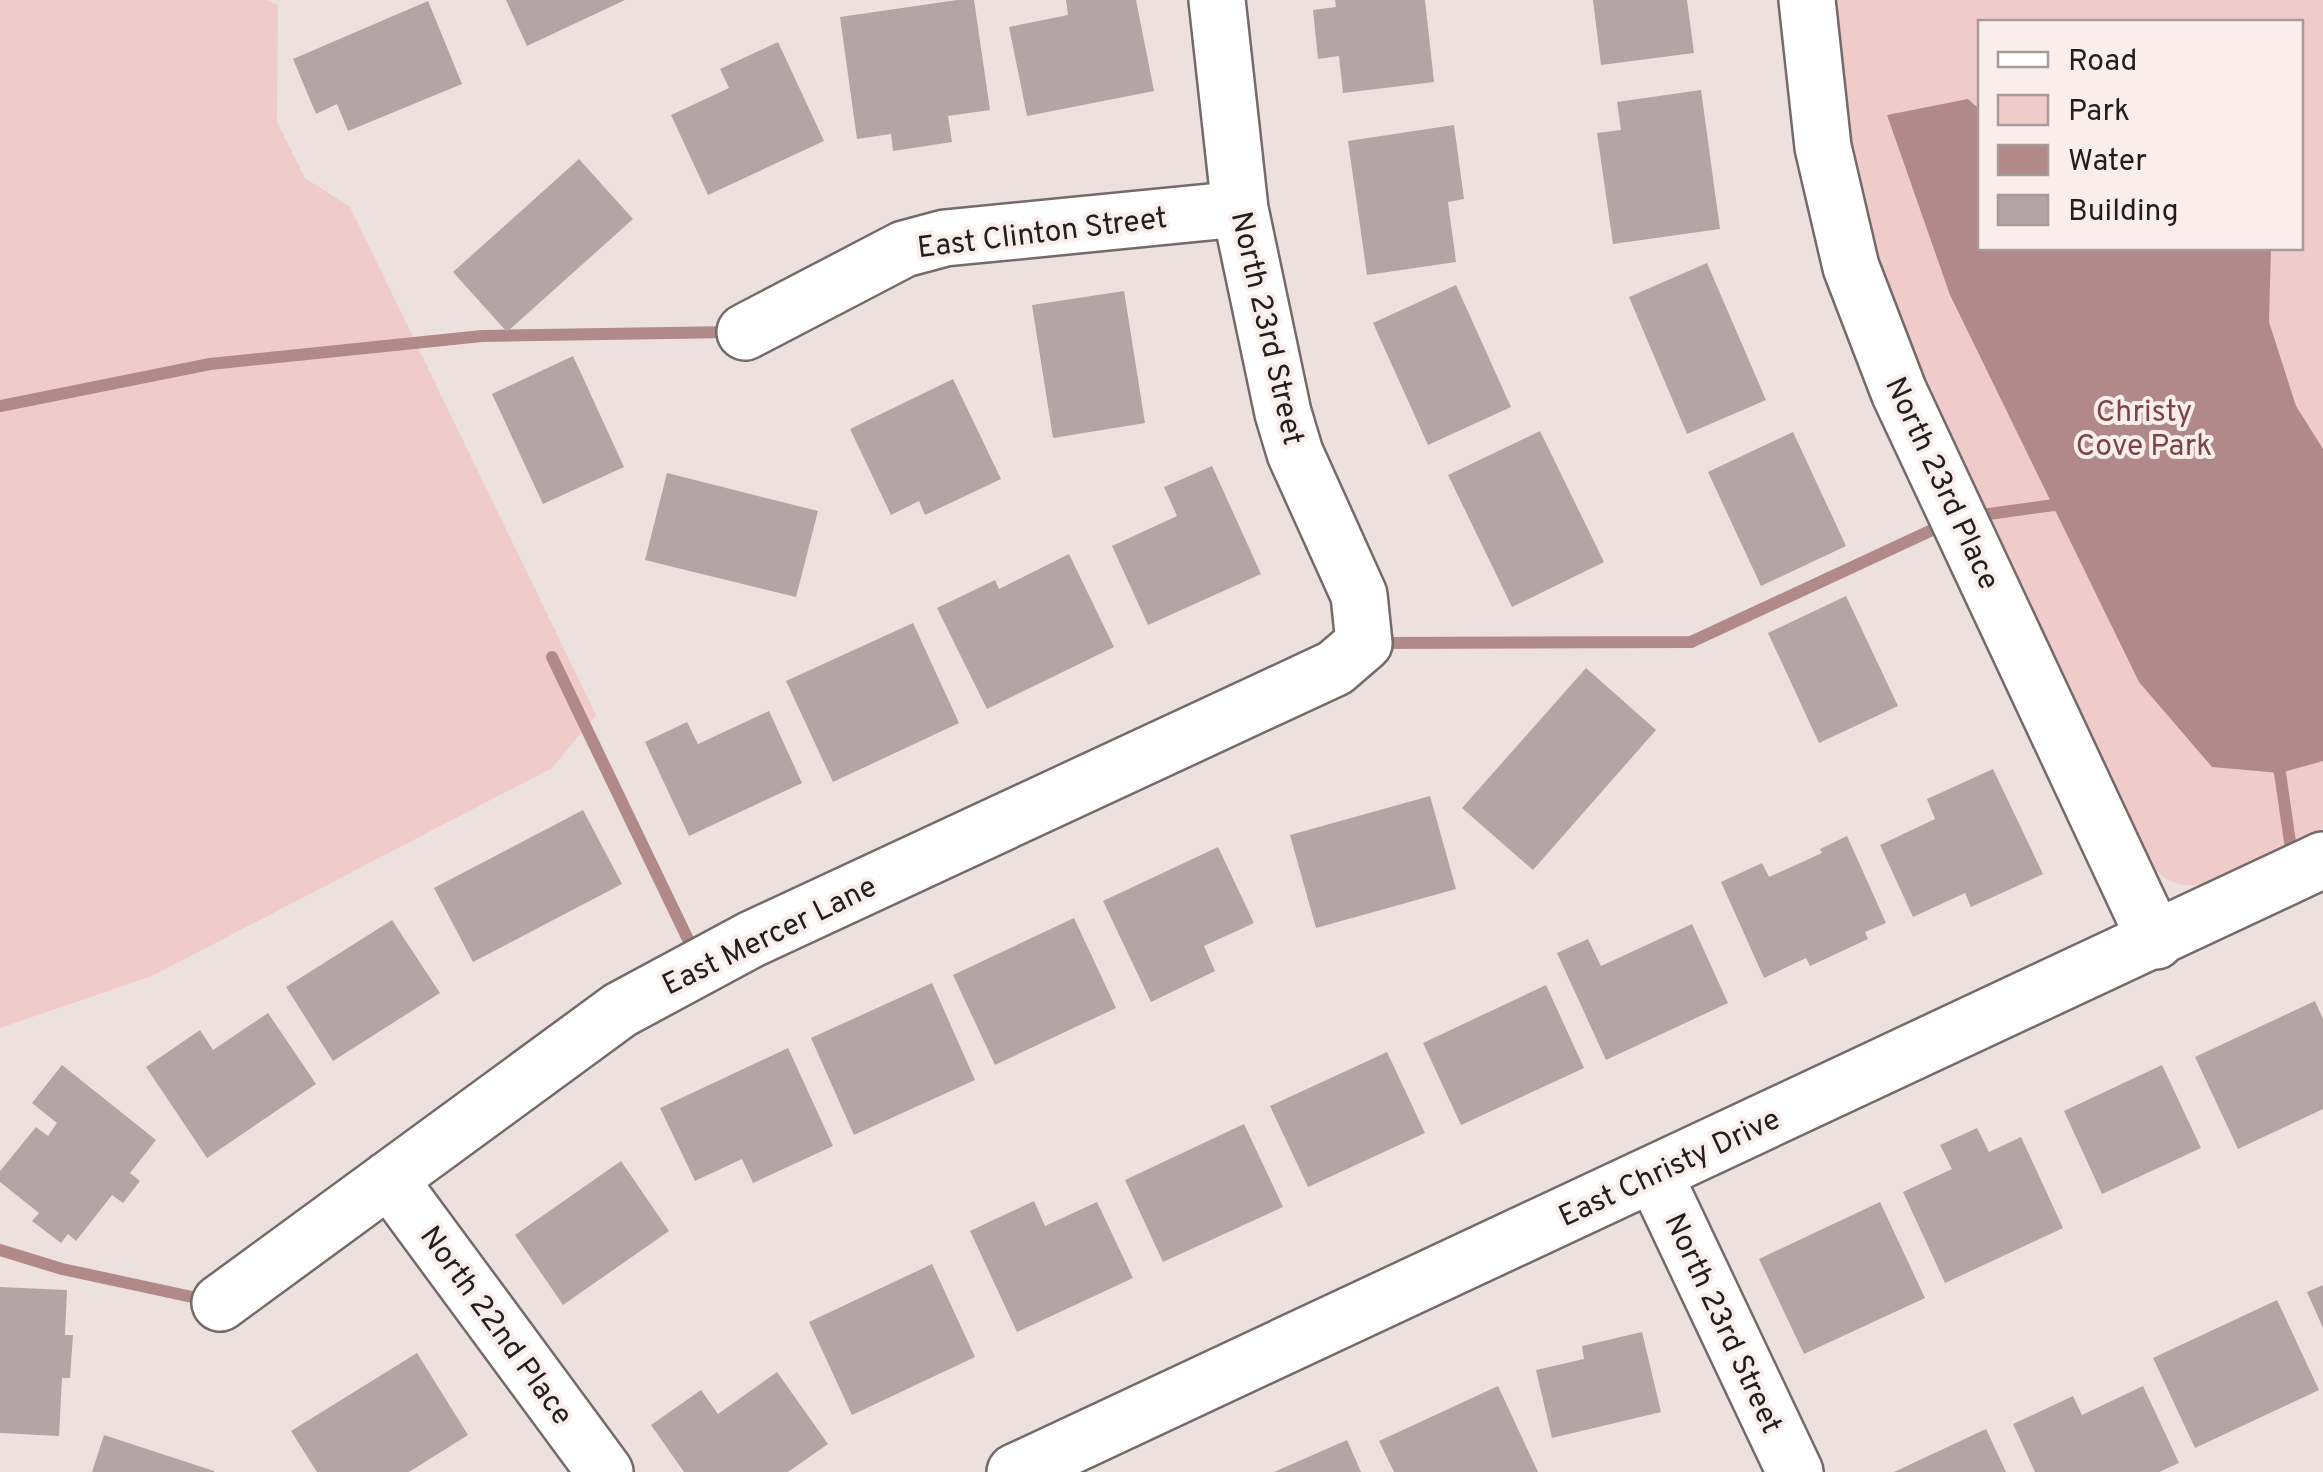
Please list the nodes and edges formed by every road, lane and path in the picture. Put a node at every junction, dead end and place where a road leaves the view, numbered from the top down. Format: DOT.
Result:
graph roads {
  1 [pos="1217,0"];
  2 [pos="1807,0"];
  3 [pos="1240,209"];
  4 [pos="745,332"];
  5 [pos="1364,643"];
  6 [pos="2323,860"];
  7 [pos="2156,941"];
  8 [pos="1654,1174"];
  9 [pos="389,1179"];
  10 [pos="220,1303"];
  11 [pos="605,1472"];
  12 [pos="1015,1472"];
  13 [pos="1794,1472"];
  1 -- 3 [label="street, North 23rd Street"];
  2 -- 7 [label="street, North 23rd Place"];
  3 -- 4 [label="street, East Clinton Street"];
  3 -- 5 [label="street, North 23rd Street"];
  5 -- 9 [label="street, East Mercer Lane"];
  6 -- 7 [label="street, East Christy Drive"];
  7 -- 8 [label="street, East Christy Drive"];
  8 -- 12 [label="street, East Christy Drive"];
  8 -- 13 [label="street, North 23rd Street"];
  9 -- 10 [label="street, East Mercer Lane"];
  9 -- 11 [label="street, North 22nd Place"];
}
